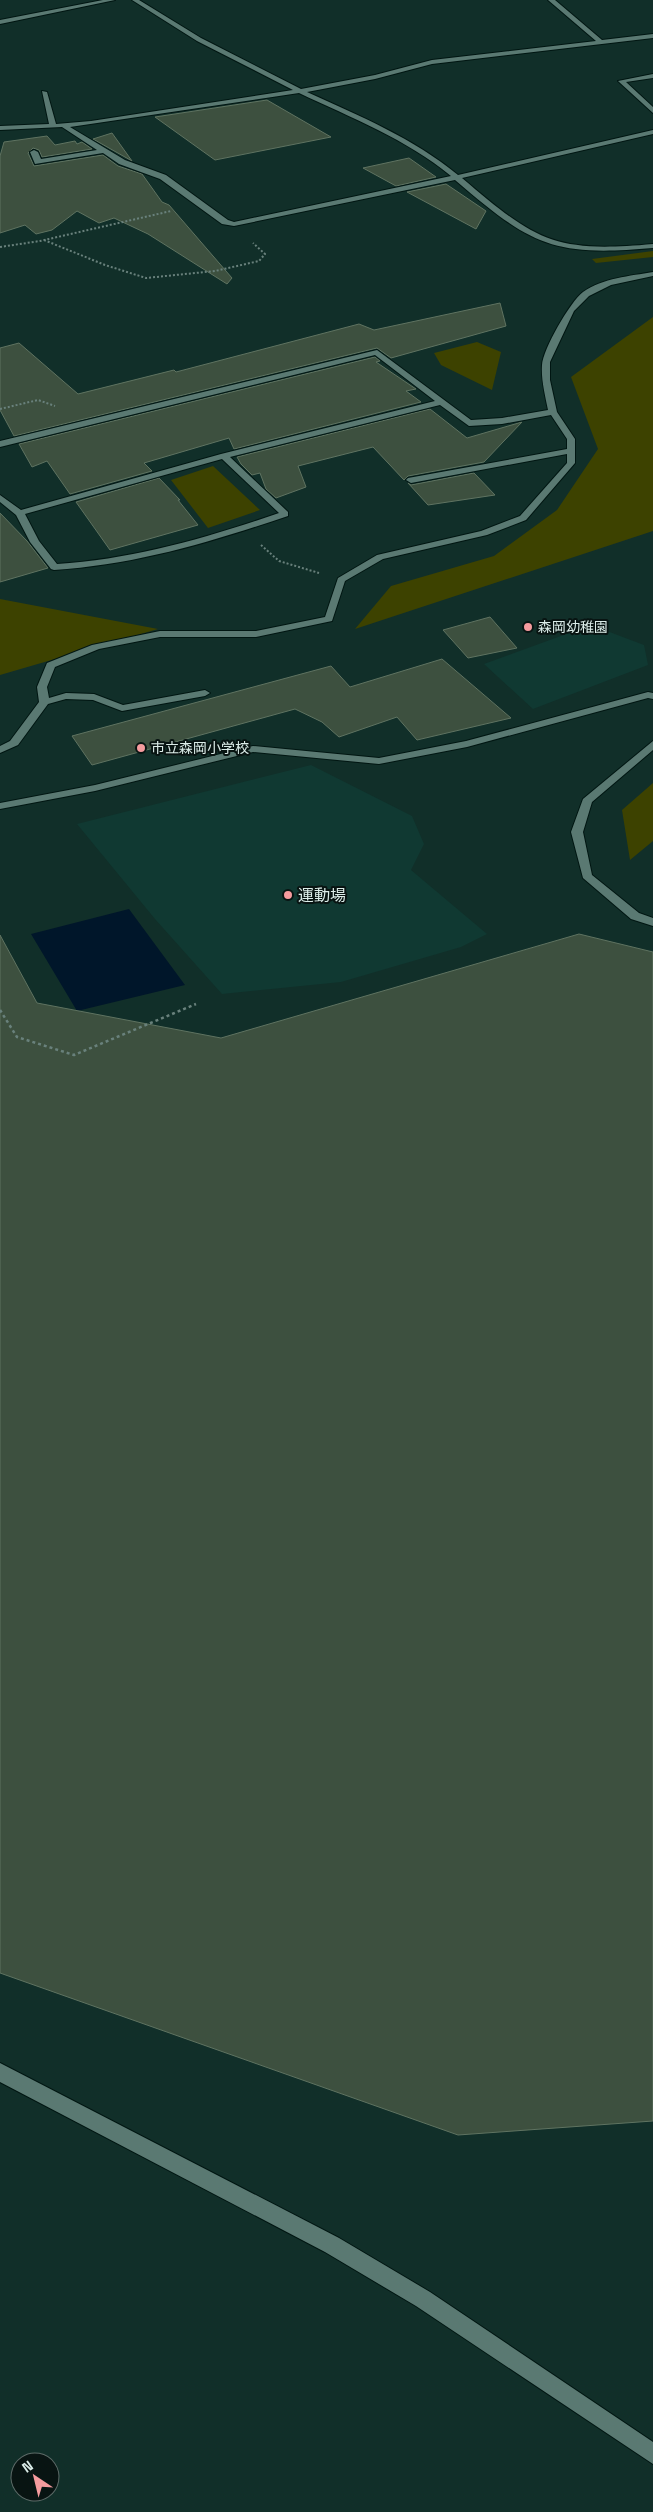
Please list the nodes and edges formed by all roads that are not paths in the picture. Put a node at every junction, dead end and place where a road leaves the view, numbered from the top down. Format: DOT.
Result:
graph roads {
  1 [pos="112,0"];
  2 [pos="135,0"];
  3 [pos="551,0"];
  4 [pos="0,22"];
  5 [pos="653,36"];
  6 [pos="602,43"];
  7 [pos="653,76"];
  8 [pos="300,91"];
  9 [pos="44,92"];
  10 [pos="653,111"];
  11 [pos="53,126"];
  12 [pos="64,126"];
  13 [pos="0,128"];
  14 [pos="653,132"];
  15 [pos="102,151"];
  16 [pos="34,152"];
  17 [pos="38,162"];
  18 [pos="44,168"];
  19 [pos="458,177"];
  20 [pos="653,246"];
  21 [pos="653,274"];
  22 [pos="441,402"];
  23 [pos="553,412"];
  24 [pos="0,444"];
  25 [pos="571,451"];
  26 [pos="224,456"];
  27 [pos="412,480"];
  28 [pos="0,498"];
  29 [pos="20,513"];
  30 [pos="205,693"];
  31 [pos="653,696"];
  32 [pos="44,702"];
  33 [pos="653,744"];
  34 [pos="0,750"];
  35 [pos="0,806"];
  36 [pos="653,922"];
  37 [pos="0,2072"];
  38 [pos="653,2454"];
  1 -- 4 [label="street"];
  2 -- 8 [label="street"];
  3 -- 6 [label="street"];
  5 -- 6 [label="street"];
  6 -- 8 [label="street"];
  7 -- 10 [label="street"];
  8 -- 12 [label="street"];
  8 -- 19 [label="street"];
  9 -- 11 [label="street"];
  11 -- 12 [label="street"];
  11 -- 13 [label="street"];
  12 -- 15 [label="street"];
  14 -- 19 [label="street"];
  15 -- 17 [label="street"];
  15 -- 19 [label="street"];
  16 -- 17 [label="street"];
  17 -- 18 [label="street"];
  19 -- 20 [label="street"];
  21 -- 23 [label="street"];
  22 -- 23 [label="street"];
  22 -- 24 [label="street"];
  22 -- 26 [label="street"];
  23 -- 25 [label="street"];
  25 -- 27 [label="street"];
  25 -- 32 [label="street"];
  26 -- 29 [label="street"];
  26 -- 29 [label="street"];
  28 -- 29 [label="street"];
  30 -- 32 [label="street"];
  31 -- 35 [label="street"];
  32 -- 34 [label="street"];
  33 -- 36 [label="street"];
  37 -- 38 [label="street"];
}
